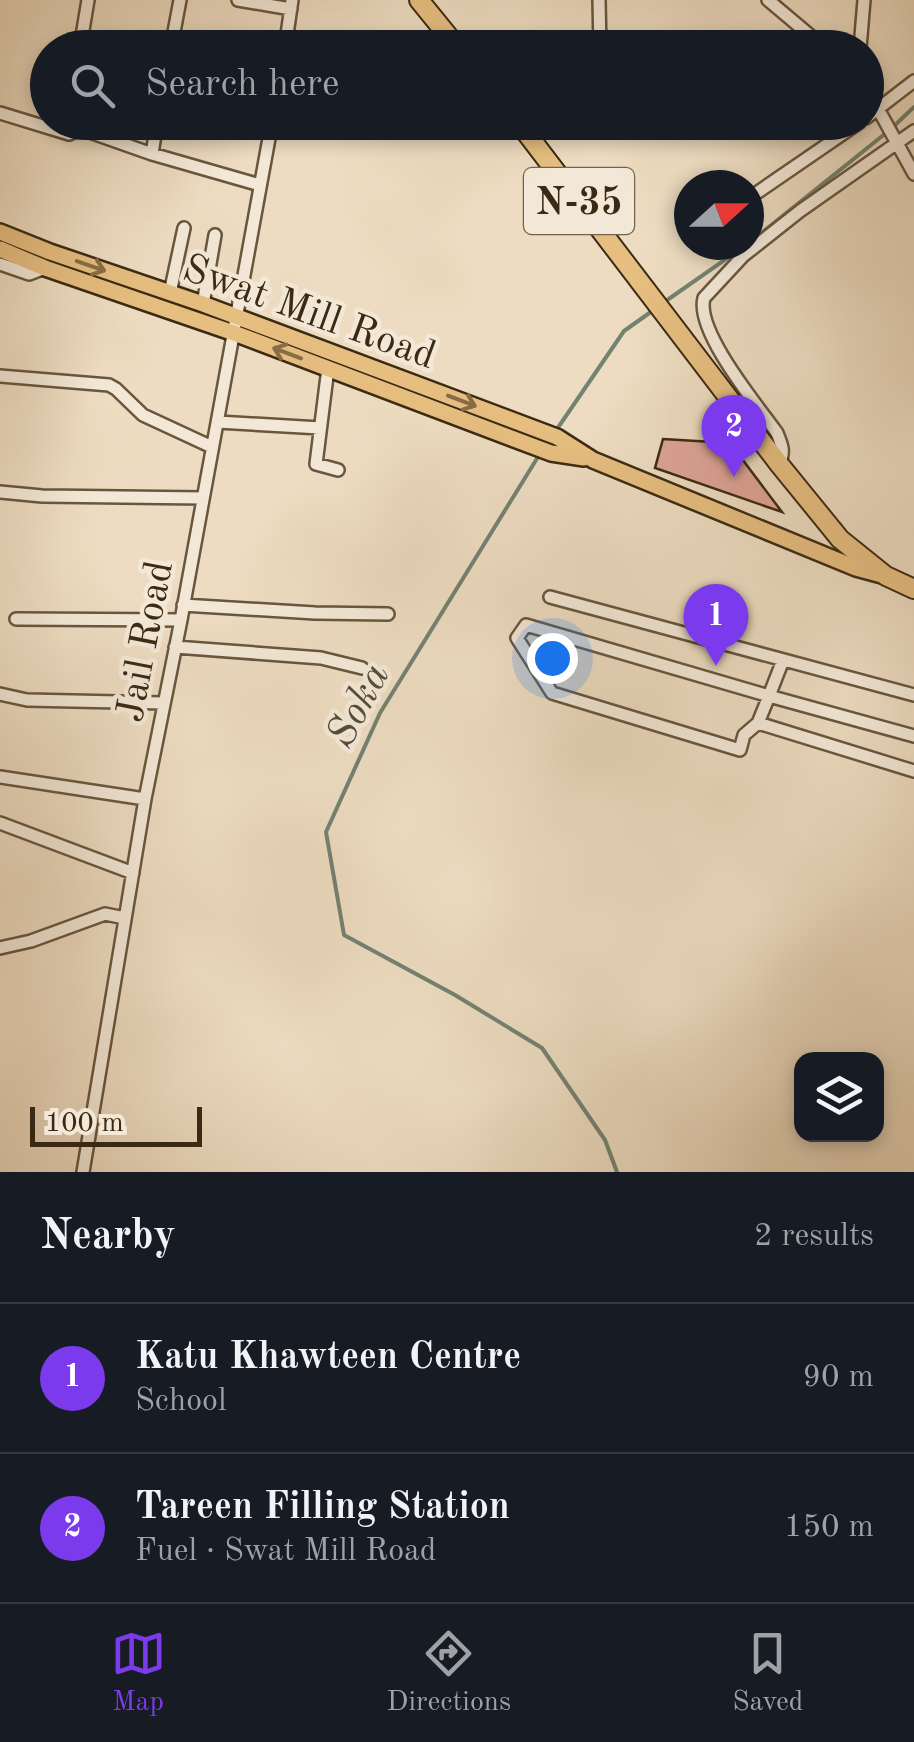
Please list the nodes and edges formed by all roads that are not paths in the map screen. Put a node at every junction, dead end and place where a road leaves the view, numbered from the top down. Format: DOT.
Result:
graph roads {
  1 [pos="88,0"];
  2 [pos="180,0"];
  3 [pos="238,0"];
  4 [pos="420,0"];
  5 [pos="599,0"];
  6 [pos="768,0"];
  7 [pos="864,0"];
  8 [pos="292,4"];
  9 [pos="83,30"];
  10 [pos="174,30"];
  11 [pos="287,30"];
  12 [pos="444,30"];
  13 [pos="600,30"];
  14 [pos="803,30"];
  15 [pos="862,30"];
  16 [pos="914,81"];
  17 [pos="884,110"];
  18 [pos="0,112"];
  19 [pos="884,118"];
  20 [pos="30,119"];
  21 [pos="914,131"];
  22 [pos="895,138"];
  23 [pos="111,140"];
  24 [pos="155,140"];
  25 [pos="269,140"];
  26 [pos="532,140"];
  27 [pos="834,140"];
  28 [pos="152,154"];
  29 [pos="914,174"];
  30 [pos="260,185"];
  31 [pos="764,188"];
  32 [pos="184,228"];
  33 [pos="0,232"];
  34 [pos="215,235"];
  35 [pos="0,249"];
  36 [pos="0,264"];
  37 [pos="46,268"];
  38 [pos="170,292"];
  39 [pos="203,304"];
  40 [pos="236,325"];
  41 [pos="328,368"];
  42 [pos="0,376"];
  43 [pos="218,422"];
  44 [pos="320,428"];
  45 [pos="511,428"];
  46 [pos="212,448"];
  47 [pos="779,464"];
  48 [pos="338,470"];
  49 [pos="0,492"];
  50 [pos="202,498"];
  51 [pos="886,576"];
  52 [pos="914,588"];
  53 [pos="550,597"];
  54 [pos="183,605"];
  55 [pos="388,614"];
  56 [pos="16,619"];
  57 [pos="180,620"];
  58 [pos="176,646"];
  59 [pos="784,660"];
  60 [pos="362,668"];
  61 [pos="0,694"];
  62 [pos="914,695"];
  63 [pos="769,696"];
  64 [pos="164,704"];
  65 [pos="758,723"];
  66 [pos="914,736"];
  67 [pos="914,771"];
  68 [pos="0,776"];
  69 [pos="144,800"];
  70 [pos="0,822"];
  71 [pos="133,873"];
  72 [pos="125,918"];
  73 [pos="0,948"];
  74 [pos="83,1172"];
  1 -- 9 [label="street"];
  2 -- 10 [label="street"];
  3 -- 8 [label="street"];
  4 -- 12 [label="highway"];
  5 -- 13 [label="street"];
  6 -- 14 [label="street"];
  7 -- 15 [label="street"];
  8 -- 11 [label="street"];
  16 -- 17 [label="street"];
  18 -- 20 [label="street"];
  19 -- 22 [label="street"];
  21 -- 22 [label="street"];
  22 -- 29 [label="street"];
  22 -- 47 [label="street"];
  23 -- 28 [label="street"];
  24 -- 28 [label="street"];
  25 -- 30 [label="street, Jail Road"];
  26 -- 47 [label="highway, N-35"];
  27 -- 31 [label="street"];
  28 -- 30 [label="street"];
  30 -- 40 [label="street, Jail Road"];
  32 -- 38 [label="street"];
  33 -- 38 [label="main road, Swat Mill Road, one-way"];
  34 -- 39 [label="street"];
  35 -- 37 [label="main road, Swat Mill Road"];
  36 -- 37 [label="street"];
  37 -- 40 [label="main road, Swat Mill Road"];
  38 -- 39 [label="main road, Swat Mill Road"];
  39 -- 40 [label="main road, Swat Mill Road"];
  41 -- 40 [label="main road, Swat Mill Road, one-way"];
  40 -- 43 [label="street, Jail Road"];
  40 -- 45 [label="main road, Swat Mill Road, one-way"];
  41 -- 44 [label="street"];
  41 -- 45 [label="main road, Swat Mill Road"];
  42 -- 46 [label="street"];
  43 -- 44 [label="street"];
  43 -- 46 [label="street, Jail Road"];
  44 -- 48 [label="street"];
  45 -- 51 [label="main road, Swat Mill Road"];
  46 -- 50 [label="street, Jail Road"];
  47 -- 51 [label="highway, N-35"];
  49 -- 50 [label="street"];
  50 -- 54 [label="street, Jail Road"];
  51 -- 52 [label="highway, N-35"];
  53 -- 59 [label="street"];
  54 -- 55 [label="street"];
  54 -- 57 [label="street, Jail Road"];
  56 -- 57 [label="street"];
  57 -- 58 [label="street, Jail Road"];
  58 -- 60 [label="street"];
  58 -- 64 [label="street, Jail Road"];
  59 -- 62 [label="street"];
  59 -- 63 [label="street"];
  61 -- 64 [label="street"];
  63 -- 65 [label="street"];
  63 -- 65 [label="street"];
  63 -- 66 [label="street"];
  64 -- 69 [label="street, Jail Road"];
  65 -- 67 [label="street"];
  68 -- 69 [label="street"];
  69 -- 71 [label="street, Jail Road"];
  70 -- 71 [label="street"];
  71 -- 72 [label="street, Jail Road"];
  72 -- 73 [label="street"];
  72 -- 74 [label="street, Jail Road"];
}
